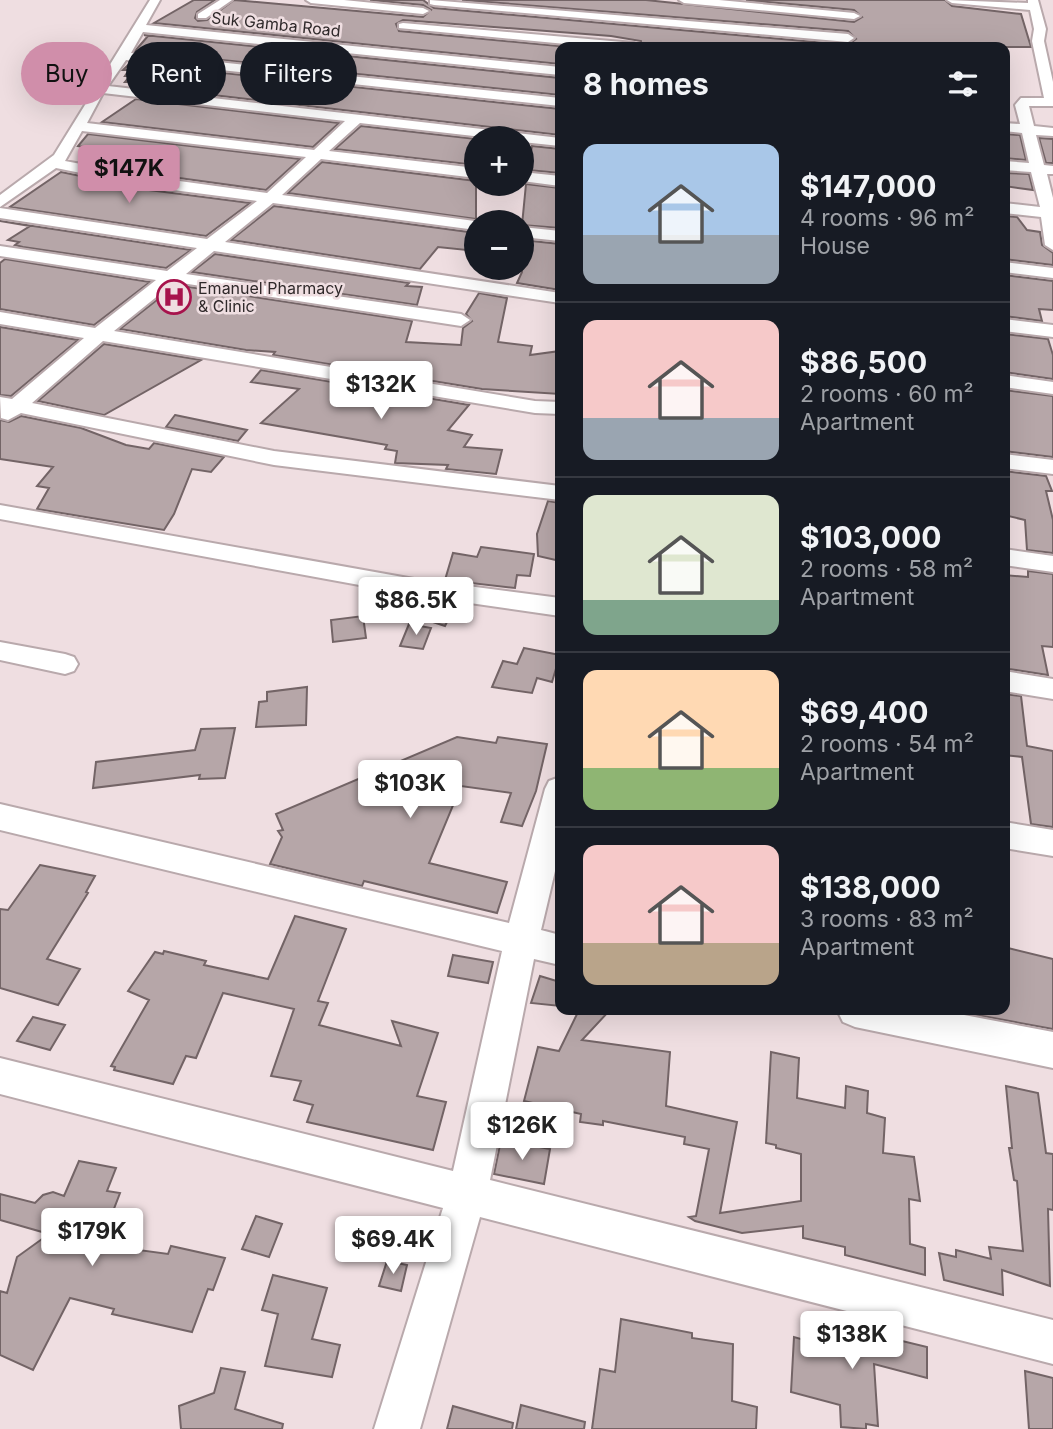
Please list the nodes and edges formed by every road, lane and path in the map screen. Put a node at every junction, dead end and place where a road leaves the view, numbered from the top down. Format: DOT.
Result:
graph roads {
  1 [pos="227,0"];
  2 [pos="311,0"];
  3 [pos="684,0"];
  4 [pos="857,0"];
  5 [pos="952,0"];
  6 [pos="435,1"];
  7 [pos="1035,8"];
  8 [pos="152,9"];
  9 [pos="643,10"];
  10 [pos="423,11"];
  11 [pos="854,16"];
  12 [pos="226,19"];
  13 [pos="1053,19"];
  14 [pos="403,26"];
  15 [pos="138,28"];
  16 [pos="627,33"];
  17 [pos="1038,41"];
  18 [pos="825,42"];
  19 [pos="847,42"];
  20 [pos="1053,42"];
  21 [pos="382,43"];
  22 [pos="123,56"];
  23 [pos="357,63"];
  24 [pos="1048,69"];
  25 [pos="555,70"];
  26 [pos="112,71"];
  27 [pos="240,72"];
  28 [pos="357,86"];
  29 [pos="112,90"];
  30 [pos="554,102"];
  31 [pos="1053,102"];
  32 [pos="90,105"];
  33 [pos="356,119"];
  34 [pos="78,126"];
  35 [pos="488,126"];
  36 [pos="528,126"];
  37 [pos="1010,128"];
  38 [pos="1027,130"];
  39 [pos="534,131"];
  40 [pos="1053,132"];
  41 [pos="555,140"];
  42 [pos="317,156"];
  43 [pos="54,163"];
  44 [pos="1010,166"];
  45 [pos="1046,169"];
  46 [pos="464,172"];
  47 [pos="534,178"];
  48 [pos="555,180"];
  49 [pos="271,197"];
  50 [pos="0,202"];
  51 [pos="1010,209"];
  52 [pos="0,213"];
  53 [pos="1051,213"];
  54 [pos="464,223"];
  55 [pos="534,233"];
  56 [pos="555,235"];
  57 [pos="208,244"];
  58 [pos="1053,246"];
  59 [pos="0,251"];
  60 [pos="1010,268"];
  61 [pos="1053,274"];
  62 [pos="172,275"];
  63 [pos="555,297"];
  64 [pos="0,318"];
  65 [pos="461,320"];
  66 [pos="1010,326"];
  67 [pos="1053,331"];
  68 [pos="99,334"];
  69 [pos="1010,382"];
  70 [pos="1053,388"];
  71 [pos="9,405"];
  72 [pos="555,408"];
  73 [pos="0,420"];
  74 [pos="1010,462"];
  75 [pos="1053,467"];
  76 [pos="555,492"];
  77 [pos="0,512"];
  78 [pos="1010,558"];
  79 [pos="1053,564"];
  80 [pos="555,606"];
  81 [pos="0,651"];
  82 [pos="65,664"];
  83 [pos="1010,682"];
  84 [pos="1053,689"];
  85 [pos="555,809"];
  86 [pos="0,817"];
  87 [pos="1010,836"];
  88 [pos="1053,843"];
  89 [pos="521,942"];
  90 [pos="555,949"];
  91 [pos="880,1015"];
  92 [pos="1053,1050"];
  93 [pos="0,1076"];
  94 [pos="467,1195"];
  95 [pos="1053,1342"];
  96 [pos="397,1429"];
  1 -- 12 [label="street, Suk Gamba Road"];
  2 -- 10 [label="street"];
  3 -- 11 [label="street"];
  4 -- 11 [label="street"];
  5 -- 7 [label="street"];
  6 -- 10 [label="street"];
  6 -- 16 [label="street"];
  7 -- 13 [label="street"];
  7 -- 17 [label="street"];
  8 -- 15 [label="street"];
  9 -- 16 [label="street"];
  10 -- 14 [label="street"];
  11 -- 19 [label="street"];
  14 -- 16 [label="street"];
  14 -- 21 [label="street"];
  15 -- 21 [label="street"];
  15 -- 22 [label="street"];
  16 -- 18 [label="street"];
  17 -- 20 [label="street"];
  17 -- 24 [label="street"];
  21 -- 23 [label="street"];
  21 -- 25 [label="street"];
  22 -- 26 [label="street"];
  22 -- 27 [label="street"];
  24 -- 31 [label="street"];
  28 -- 30 [label="street"];
  29 -- 33 [label="street"];
  30 -- 36 [label="street"];
  31 -- 38 [label="street"];
  32 -- 34 [label="street"];
  33 -- 35 [label="street"];
  33 -- 42 [label="street"];
  34 -- 42 [label="street"];
  34 -- 43 [label="street"];
  37 -- 38 [label="street"];
  38 -- 40 [label="street"];
  38 -- 45 [label="street"];
  39 -- 41 [label="street"];
  42 -- 46 [label="street"];
  42 -- 49 [label="street"];
  43 -- 49 [label="street"];
  43 -- 50 [label="street"];
  44 -- 45 [label="street"];
  45 -- 53 [label="street"];
  47 -- 48 [label="street"];
  49 -- 54 [label="street"];
  49 -- 57 [label="street"];
  51 -- 53 [label="street"];
  52 -- 57 [label="street"];
  53 -- 58 [label="street"];
  55 -- 56 [label="street"];
  57 -- 62 [label="street"];
  57 -- 63 [label="street"];
  59 -- 62 [label="street"];
  60 -- 61 [label="street"];
  62 -- 65 [label="street"];
  62 -- 68 [label="street"];
  64 -- 68 [label="street"];
  66 -- 67 [label="street"];
  68 -- 71 [label="street"];
  68 -- 72 [label="street"];
  69 -- 70 [label="street"];
  71 -- 73 [label="street"];
  71 -- 76 [label="street"];
  74 -- 75 [label="street"];
  77 -- 80 [label="street"];
  78 -- 79 [label="street"];
  81 -- 82 [label="street"];
  83 -- 84 [label="street"];
  85 -- 89 [label="street"];
  86 -- 89 [label="street"];
  87 -- 88 [label="street"];
  89 -- 90 [label="street"];
  89 -- 94 [label="street"];
  91 -- 92 [label="street"];
  93 -- 94 [label="street"];
  94 -- 95 [label="street"];
  94 -- 96 [label="street"];
}
